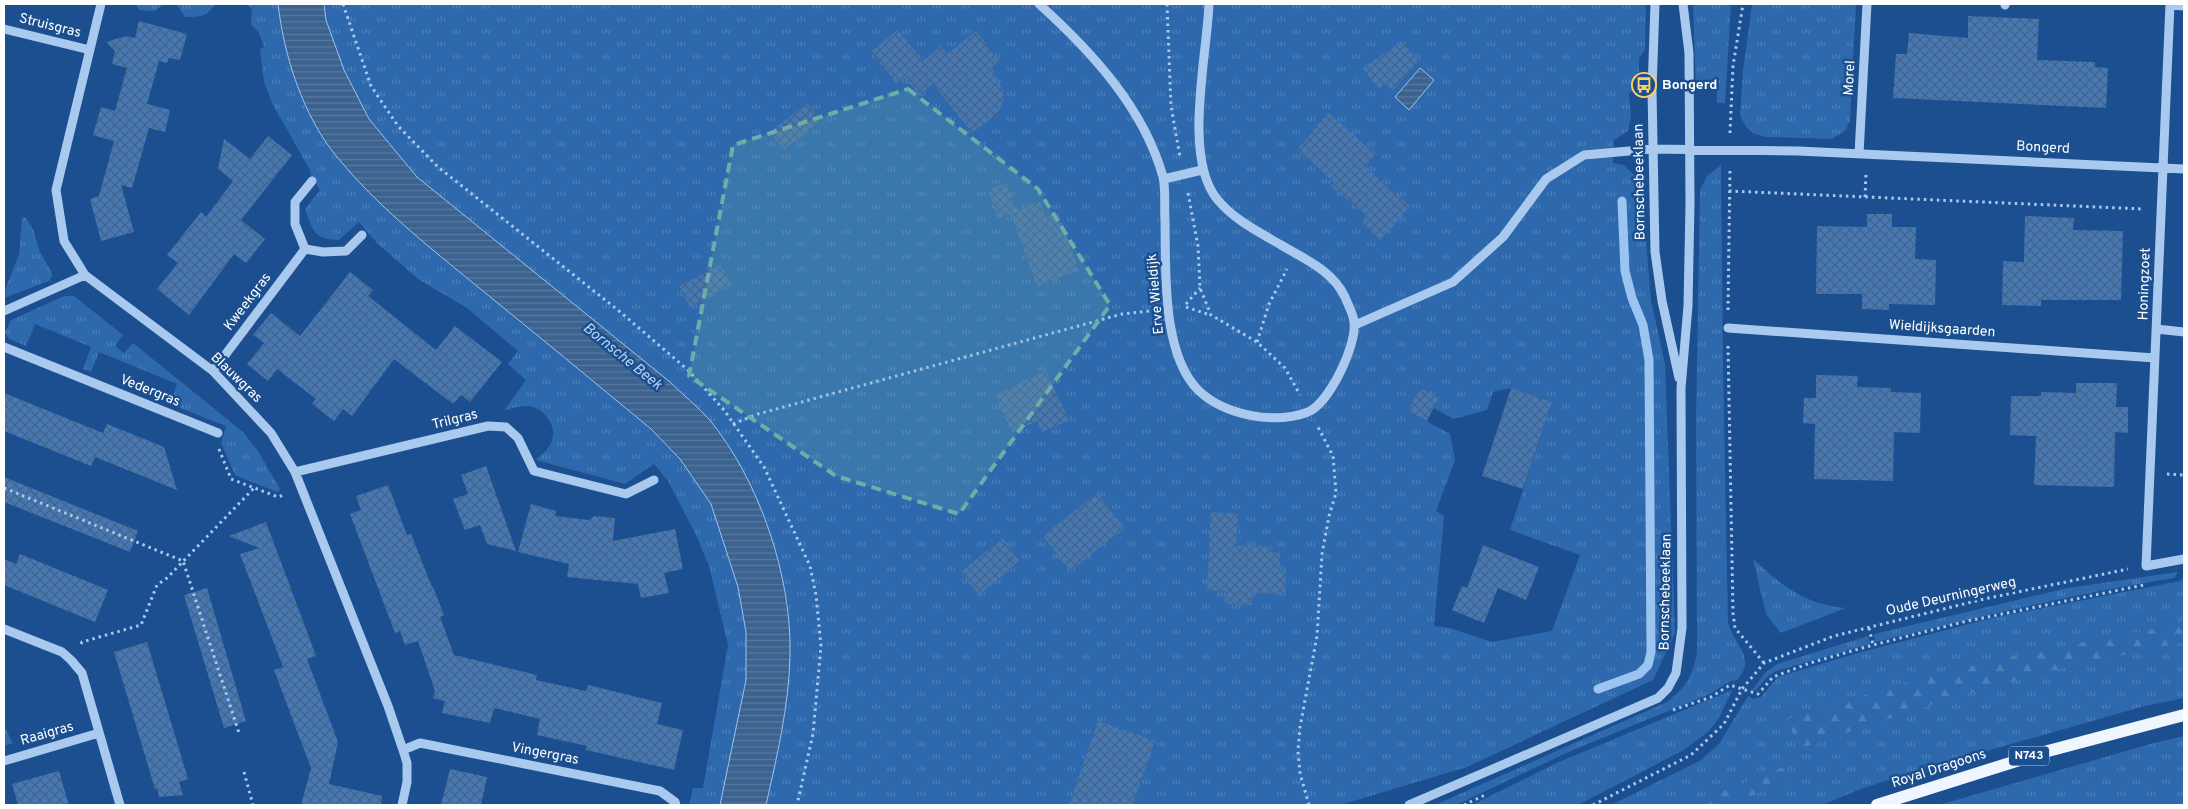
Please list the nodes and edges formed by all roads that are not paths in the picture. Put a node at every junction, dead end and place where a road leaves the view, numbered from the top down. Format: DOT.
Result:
graph roads {
  1 [pos="101,4"];
  2 [pos="1039,4"];
  3 [pos="1209,4"];
  4 [pos="1655,4"];
  5 [pos="1683,4"];
  6 [pos="1867,4"];
  7 [pos="2170,4"];
  8 [pos="2184,6"];
  9 [pos="4,29"];
  10 [pos="90,50"];
  11 [pos="1652,149"];
  12 [pos="1690,149"];
  13 [pos="1859,154"];
  14 [pos="2163,168"];
  15 [pos="2184,169"];
  16 [pos="1202,170"];
  17 [pos="1164,179"];
  18 [pos="312,181"];
  19 [pos="362,235"];
  20 [pos="305,249"];
  21 [pos="85,275"];
  22 [pos="4,311"];
  23 [pos="1355,324"];
  24 [pos="1728,328"];
  25 [pos="2156,329"];
  26 [pos="2184,332"];
  27 [pos="4,347"];
  28 [pos="2155,358"];
  29 [pos="212,371"];
  30 [pos="1681,388"];
  31 [pos="218,433"];
  32 [pos="295,472"];
  33 [pos="654,480"];
  34 [pos="2184,559"];
  35 [pos="4,629"];
  36 [pos="2184,715"];
  37 [pos="99,733"];
  38 [pos="403,750"];
  39 [pos="4,761"];
  40 [pos="120,805"];
  41 [pos="402,805"];
  42 [pos="676,805"];
  43 [pos="1409,805"];
  44 [pos="1877,805"];
  1 -- 10 [label="street, Blauwgras"];
  2 -- 17 [label="street, Erve Wieldijk"];
  3 -- 16 [label="street"];
  4 -- 11 [label="street, Bornschebeeklaan"];
  5 -- 12 [label="street, Bornschebeeklaan"];
  6 -- 13 [label="street, Morel"];
  7 -- 8 [label="street"];
  7 -- 14 [label="street, Honingzoet"];
  9 -- 10 [label="street, Struisgras"];
  10 -- 21 [label="street, Blauwgras"];
  11 -- 12 [label="street"];
  11 -- 23 [label="street"];
  11 -- 30 [label="street, Bornschebeeklaan"];
  12 -- 13 [label="street, Bongerd"];
  12 -- 30 [label="street, Bornschebeeklaan"];
  13 -- 14 [label="street, Bongerd"];
  14 -- 15 [label="street, Bongerd"];
  14 -- 25 [label="street, Honingzoet"];
  16 -- 17 [label="street"];
  16 -- 23 [label="street"];
  17 -- 23 [label="street, Erve Wieldijk"];
  18 -- 20 [label="street"];
  19 -- 20 [label="street"];
  20 -- 29 [label="street, Kweekgras"];
  21 -- 22 [label="street"];
  21 -- 29 [label="street, Blauwgras"];
  24 -- 28 [label="street, Wieldijksgaarden"];
  25 -- 26 [label="street"];
  25 -- 28 [label="street, Honingzoet"];
  27 -- 31 [label="street, Vedergras"];
  28 -- 34 [label="street, Honingzoet"];
  29 -- 32 [label="street, Blauwgras"];
  30 -- 43 [label="street, Bornschebeeklaan"];
  32 -- 33 [label="street, Trilgras"];
  32 -- 38 [label="street, Blauwgras"];
  35 -- 37 [label="street"];
  36 -- 44 [label="main road, Royal Dragoons / N743"];
  37 -- 39 [label="street, Raaigras"];
  37 -- 40 [label="street"];
  38 -- 41 [label="street, Blauwgras"];
  38 -- 42 [label="street, Vingergras"];
}
